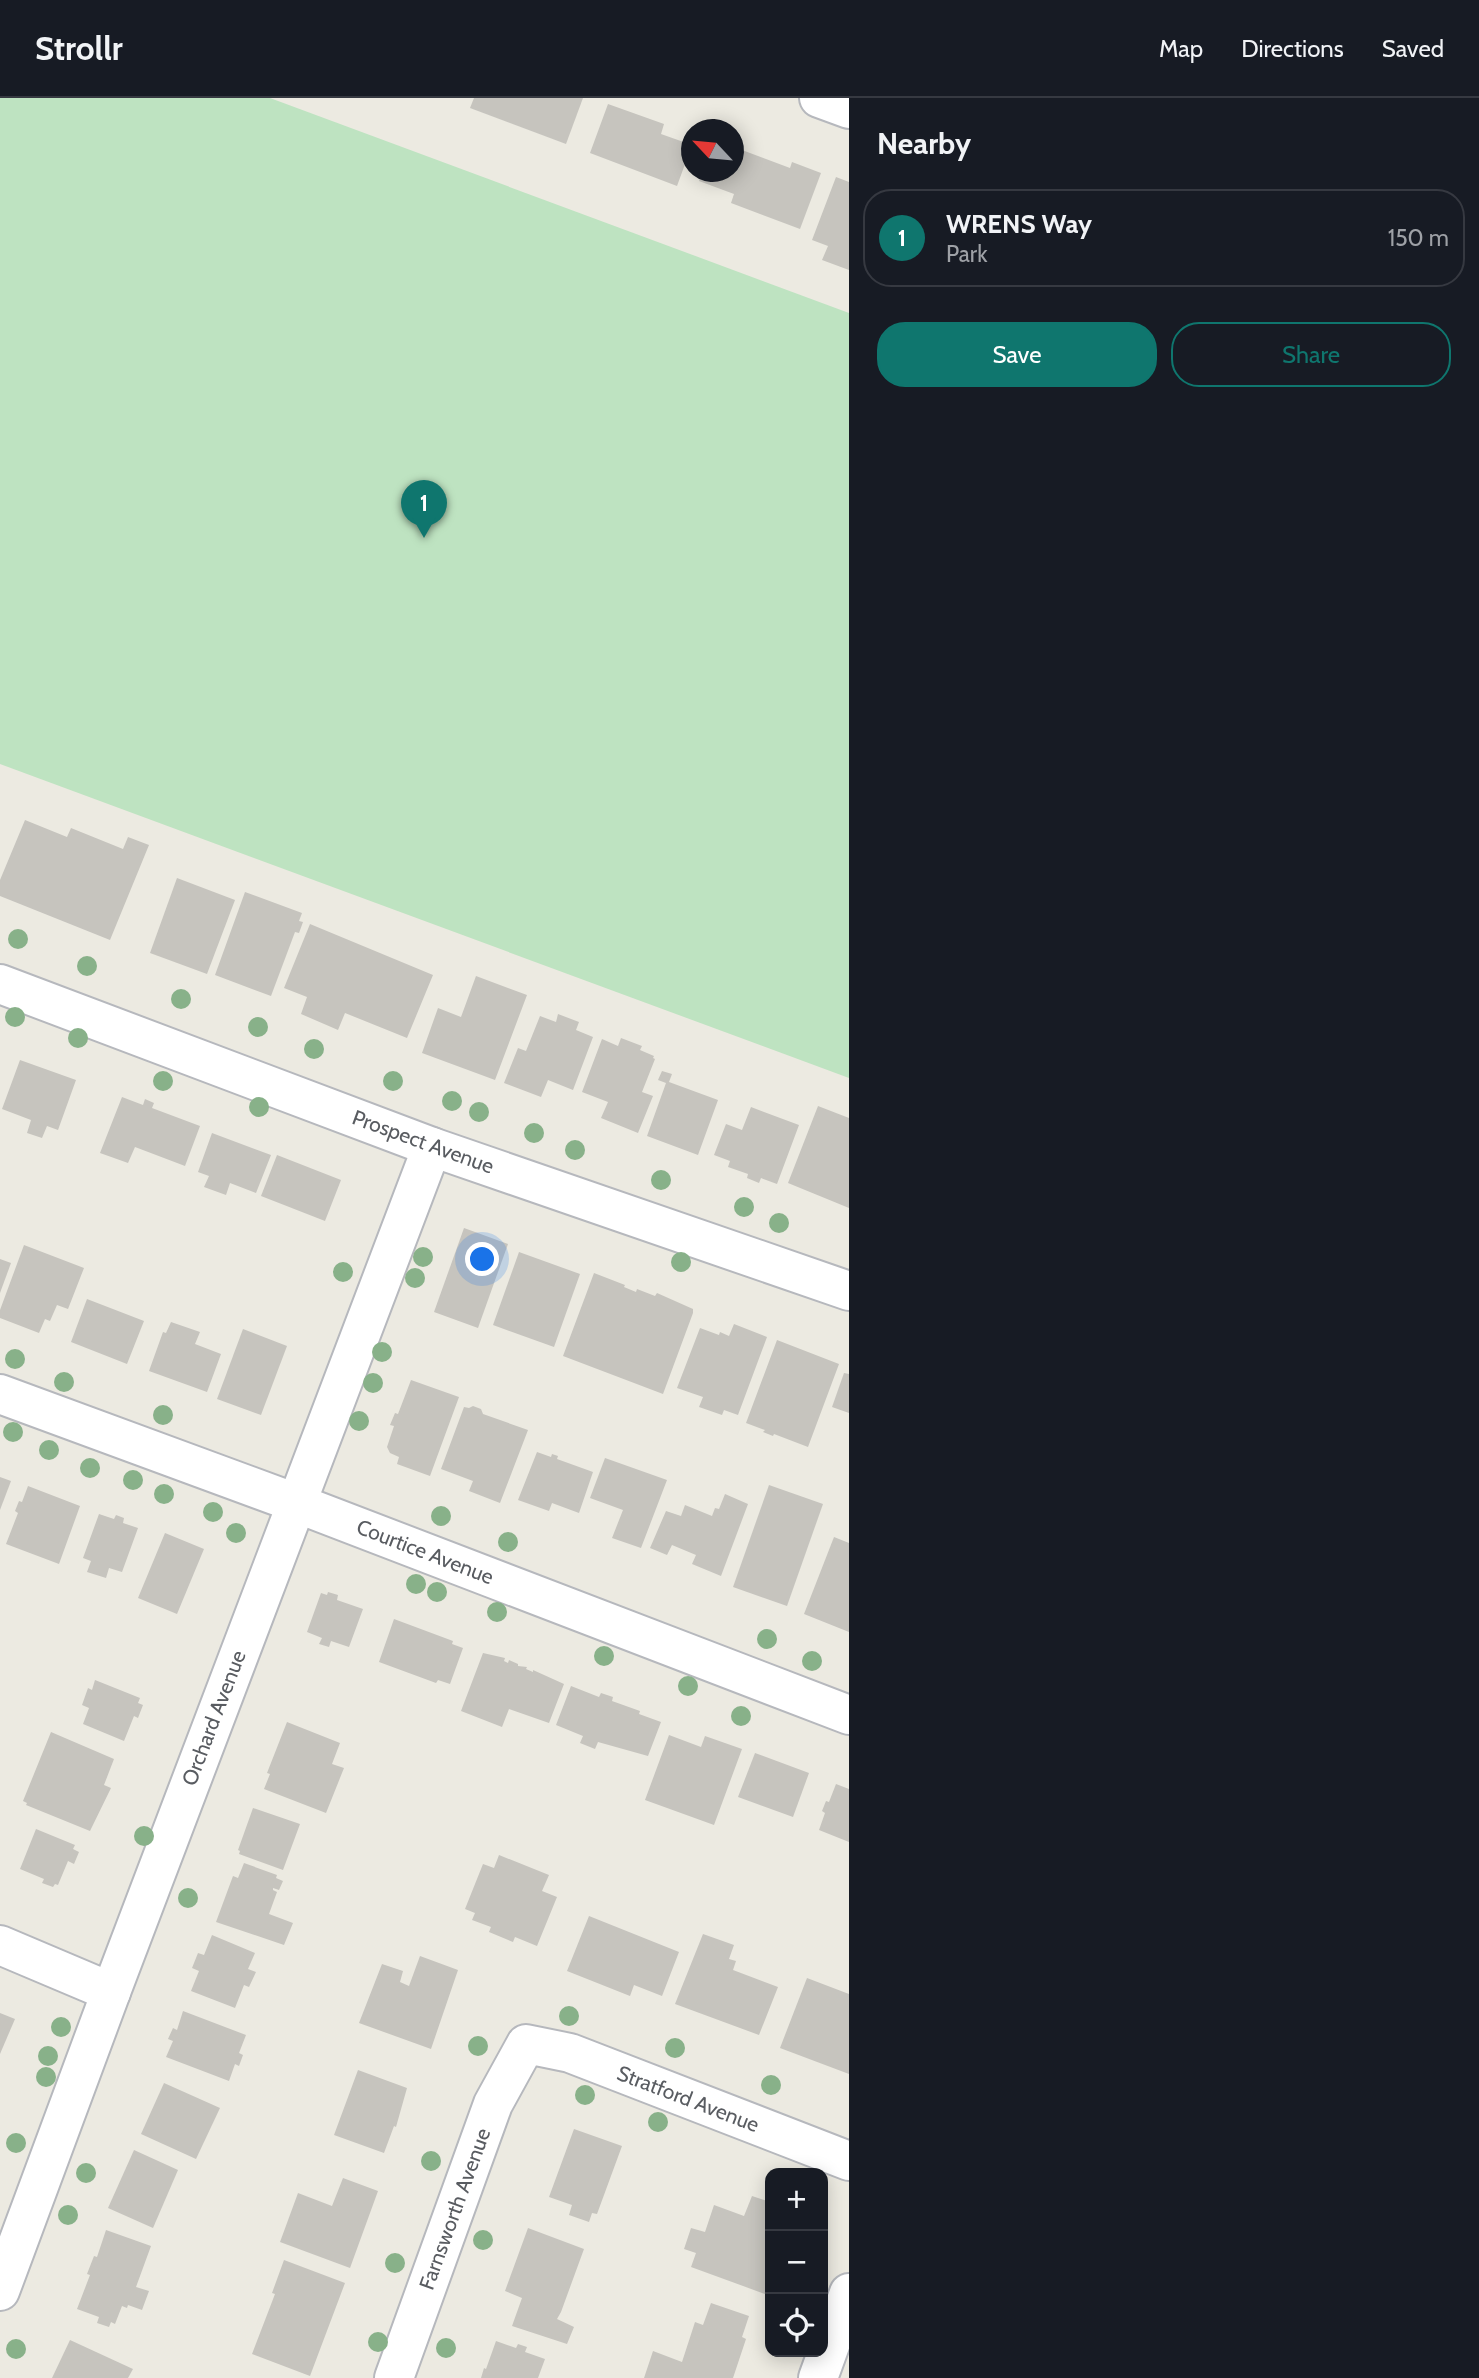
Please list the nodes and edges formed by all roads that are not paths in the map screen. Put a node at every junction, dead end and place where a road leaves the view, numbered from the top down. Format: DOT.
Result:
graph roads {
  1 [pos="819,98"];
  2 [pos="849,109"];
  3 [pos="0,984"];
  4 [pos="432,1147"];
  5 [pos="849,1292"];
  6 [pos="0,1395"];
  7 [pos="296,1503"];
  8 [pos="849,1715"];
  9 [pos="0,1945"];
  10 [pos="111,1992"];
  11 [pos="526,2044"];
  12 [pos="849,2161"];
  13 [pos="0,2291"];
  14 [pos="849,2292"];
  15 [pos="394,2378"];
  16 [pos="818,2378"];
  1 -- 2 [label="street"];
  3 -- 4 [label="street, Prospect Avenue"];
  4 -- 5 [label="street, Prospect Avenue"];
  4 -- 7 [label="street, Orchard Avenue"];
  6 -- 7 [label="street, Courtice Avenue"];
  7 -- 8 [label="street, Courtice Avenue"];
  7 -- 10 [label="street, Orchard Avenue"];
  9 -- 10 [label="street"];
  10 -- 13 [label="street, Orchard Avenue"];
  11 -- 12 [label="street, Stratford Avenue"];
  11 -- 15 [label="street, Farnsworth Avenue"];
  14 -- 16 [label="street"];
}
